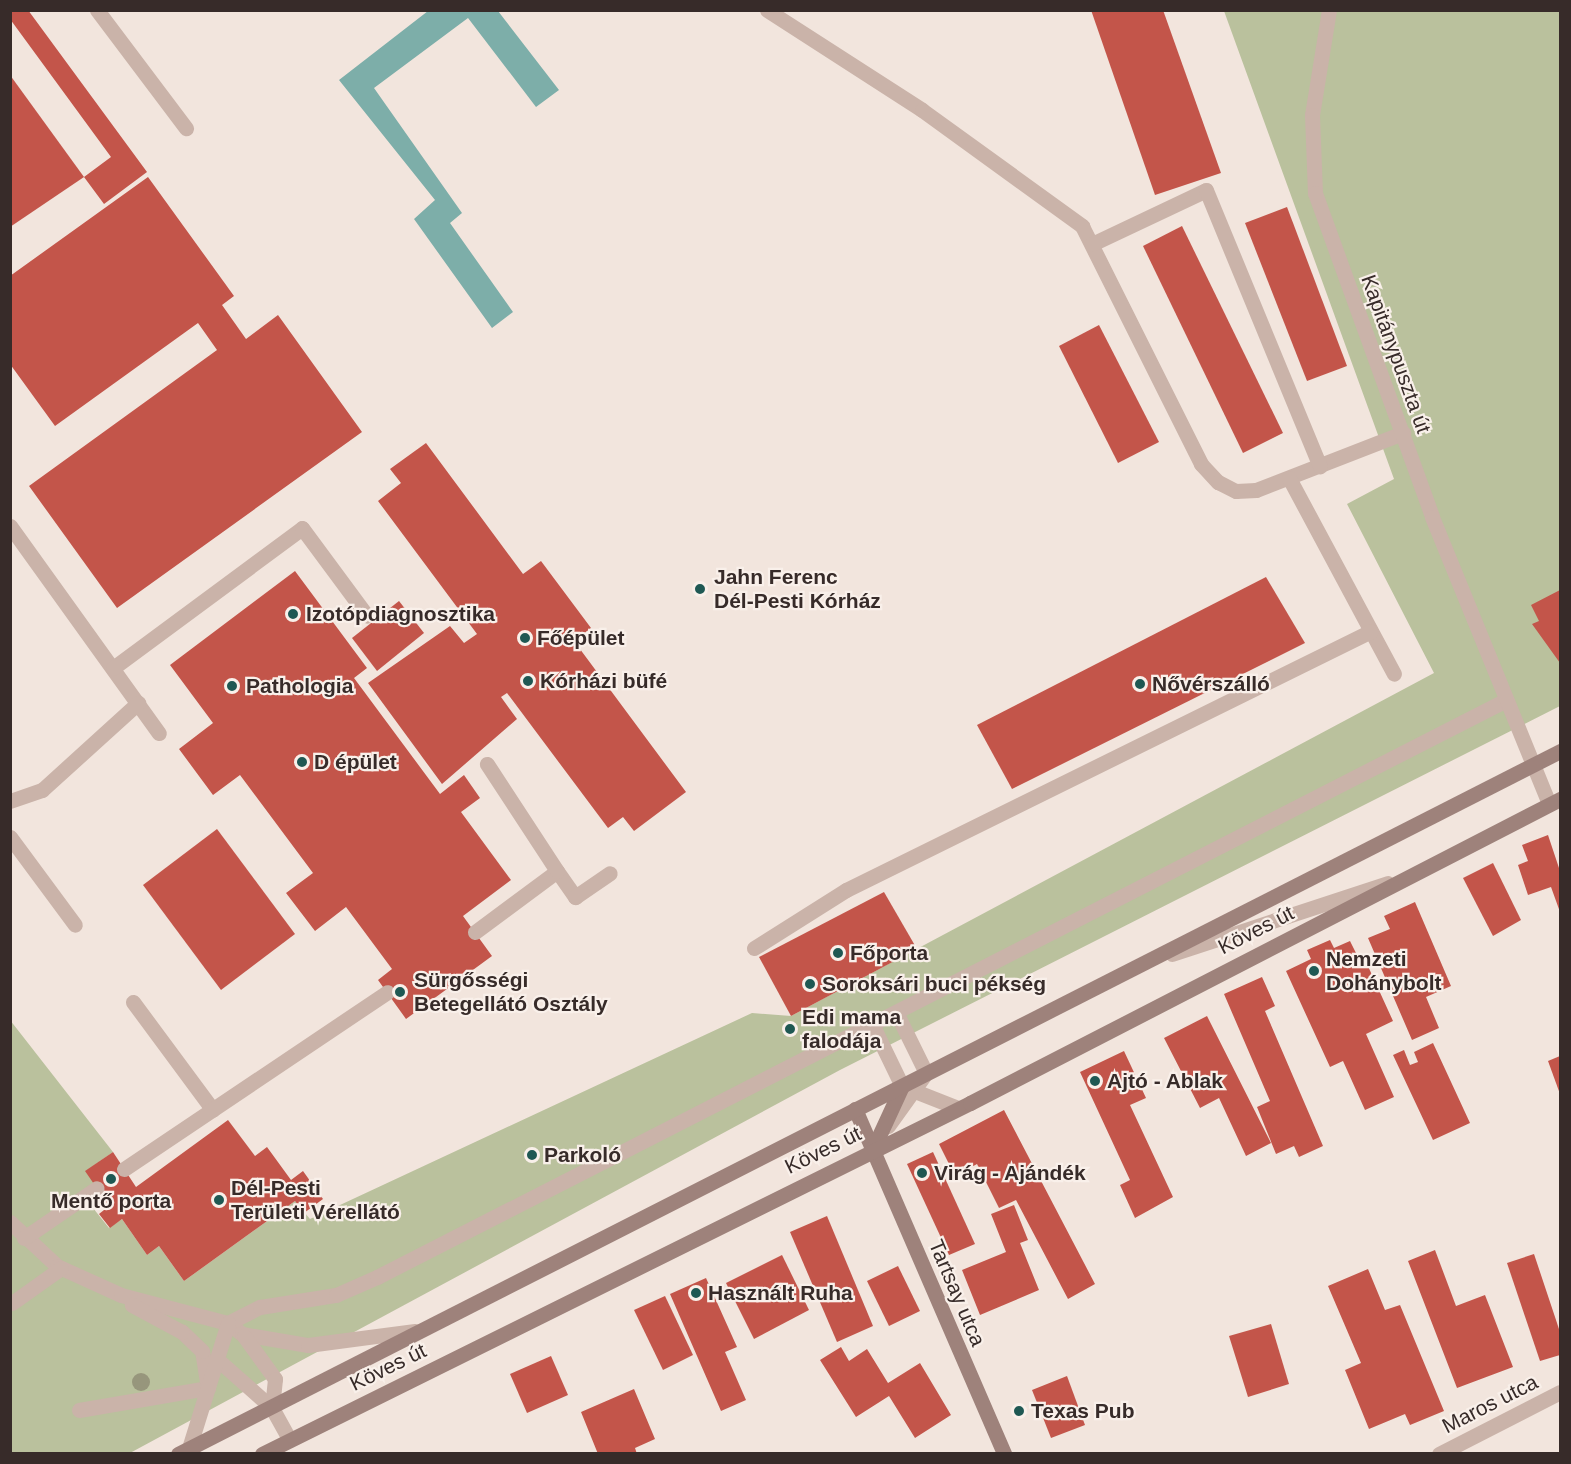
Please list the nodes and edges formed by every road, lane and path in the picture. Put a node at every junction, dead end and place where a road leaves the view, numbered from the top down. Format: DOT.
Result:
graph roads {
  1 [pos="98,10"];
  2 [pos="767,10"];
  3 [pos="1329,10"];
  4 [pos="186,128"];
  5 [pos="1092,244"];
  6 [pos="1403,433"];
  7 [pos="1320,466"];
  8 [pos="1288,478"];
  9 [pos="10,526"];
  10 [pos="367,616"];
  11 [pos="1371,631"];
  12 [pos="113,668"];
  13 [pos="1394,674"];
  14 [pos="1506,700"];
  15 [pos="138,703"];
  16 [pos="159,733"];
  17 [pos="1560,751"];
  18 [pos="487,764"];
  19 [pos="1531,765"];
  20 [pos="10,801"];
  21 [pos="1555,802"];
  22 [pos="10,837"];
  23 [pos="557,871"];
  24 [pos="610,873"];
  25 [pos="1400,879"];
  26 [pos="75,925"];
  27 [pos="475,932"];
  28 [pos="754,948"];
  29 [pos="1163,956"];
  30 [pos="387,992"];
  31 [pos="133,1002"];
  32 [pos="896,1012"];
  33 [pos="872,1024"];
  34 [pos="926,1073"];
  35 [pos="906,1090"];
  36 [pos="958,1108"];
  37 [pos="855,1109"];
  38 [pos="213,1110"];
  39 [pos="873,1149"];
  40 [pos="124,1169"];
  41 [pos="97,1188"];
  42 [pos="10,1222"];
  43 [pos="24,1238"];
  44 [pos="61,1268"];
  45 [pos="121,1295"];
  46 [pos="12,1303"];
  47 [pos="228,1323"];
  48 [pos="435,1327"];
  49 [pos="242,1334"];
  50 [pos="218,1360"];
  51 [pos="208,1388"];
  52 [pos="1560,1392"];
  53 [pos="272,1408"];
  54 [pos="79,1410"];
  55 [pos="289,1439"];
  56 [pos="184,1449"];
  57 [pos="262,1454"];
  58 [pos="1004,1454"];
  59 [pos="1439,1454"];
  1 -- 4 [label="street"];
  2 -- 5 [label="street"];
  3 -- 6 [label="street, Kapitánypuszta út"];
  5 -- 7 [label="street"];
  5 -- 8 [label="street"];
  6 -- 7 [label="street"];
  6 -- 14 [label="street, Kapitánypuszta út"];
  7 -- 8 [label="street"];
  8 -- 11 [label="street"];
  9 -- 12 [label="street"];
  10 -- 12 [label="street"];
  11 -- 13 [label="street"];
  11 -- 28 [label="street"];
  12 -- 15 [label="street"];
  14 -- 19 [label="street, Kapitánypuszta út"];
  14 -- 32 [label="street"];
  15 -- 16 [label="street"];
  15 -- 20 [label="street"];
  17 -- 19 [label="street, Köves út"];
  18 -- 23 [label="street"];
  19 -- 21 [label="street, Kapitánypuszta út"];
  19 -- 29 [label="street, Köves út"];
  21 -- 25 [label="street, Köves út"];
  22 -- 26 [label="street"];
  23 -- 24 [label="street"];
  23 -- 27 [label="street"];
  25 -- 29 [label="street, Köves út"];
  25 -- 36 [label="street, Köves út"];
  29 -- 34 [label="street, Köves út"];
  30 -- 38 [label="street"];
  31 -- 38 [label="street"];
  32 -- 33 [label="street"];
  32 -- 34 [label="street"];
  33 -- 35 [label="street"];
  33 -- 47 [label="street"];
  34 -- 35 [label="street, Köves út"];
  35 -- 36 [label="street"];
  35 -- 37 [label="street, Köves út"];
  35 -- 39 [label="street"];
  36 -- 39 [label="street, Köves út"];
  37 -- 39 [label="street, Tartsay utca"];
  37 -- 48 [label="street, Köves út"];
  38 -- 40 [label="street"];
  39 -- 55 [label="street, Köves út"];
  39 -- 58 [label="street, Tartsay utca"];
  41 -- 43 [label="street"];
  42 -- 43 [label="street"];
  43 -- 44 [label="street"];
  44 -- 45 [label="street"];
  44 -- 46 [label="street"];
  45 -- 47 [label="street"];
  45 -- 51 [label="street"];
  47 -- 49 [label="street"];
  47 -- 50 [label="street"];
  48 -- 49 [label="street"];
  48 -- 53 [label="street, Köves út"];
  49 -- 53 [label="street"];
  50 -- 51 [label="street"];
  50 -- 53 [label="street"];
  51 -- 54 [label="street"];
  51 -- 56 [label="street"];
  52 -- 59 [label="street, Maros utca"];
  53 -- 55 [label="street"];
  53 -- 56 [label="street, Köves út"];
  55 -- 57 [label="street, Köves út"];
}
